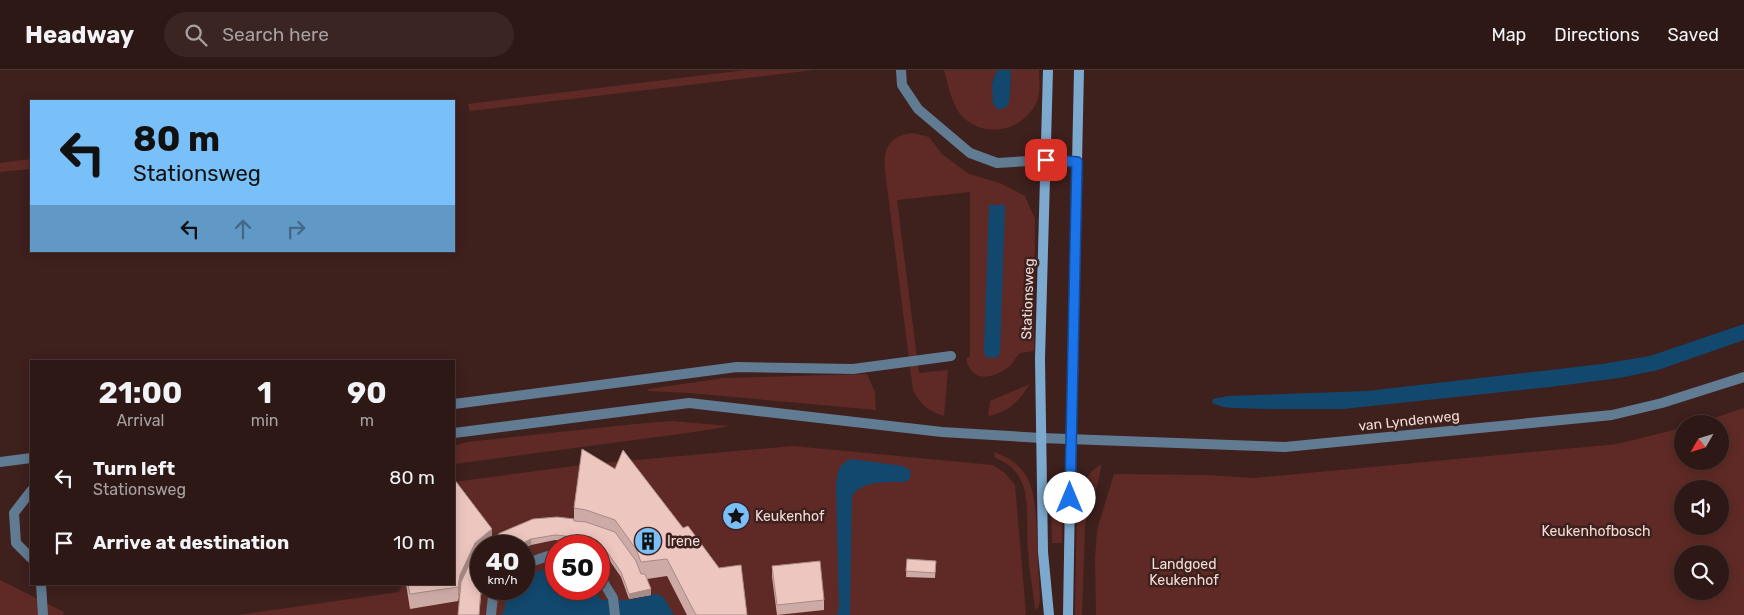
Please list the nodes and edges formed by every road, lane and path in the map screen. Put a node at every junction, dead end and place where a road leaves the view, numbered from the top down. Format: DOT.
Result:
graph roads {
  1 [pos="900,70"];
  2 [pos="1048,70"];
  3 [pos="1079,70"];
  4 [pos="1046,160"];
  5 [pos="1077,162"];
  6 [pos="951,356"];
  7 [pos="1744,377"];
  8 [pos="455,404"];
  9 [pos="455,434"];
  10 [pos="1041,438"];
  11 [pos="1070,440"];
  12 [pos="30,458"];
  13 [pos="0,462"];
  14 [pos="30,492"];
  15 [pos="30,557"];
  16 [pos="41,585"];
  17 [pos="610,593"];
  18 [pos="492,600"];
  19 [pos="490,614"];
  20 [pos="43,615"];
  21 [pos="615,615"];
  22 [pos="1050,615"];
  23 [pos="1068,615"];
  1 -- 4 [label="street"];
  2 -- 4 [label="main road, Stationsweg"];
  3 -- 5 [label="main road"];
  4 -- 5 [label="street"];
  4 -- 10 [label="main road, Stationsweg"];
  5 -- 11 [label="main road"];
  6 -- 8 [label="street"];
  7 -- 11 [label="street, van Lyndenweg"];
  9 -- 10 [label="street"];
  10 -- 11 [label="street"];
  10 -- 22 [label="main road, Stationsweg"];
  11 -- 23 [label="main road"];
  12 -- 13 [label="street"];
  14 -- 15 [label="street"];
  16 -- 20 [label="street"];
  17 -- 21 [label="street"];
  18 -- 19 [label="street"];
}
